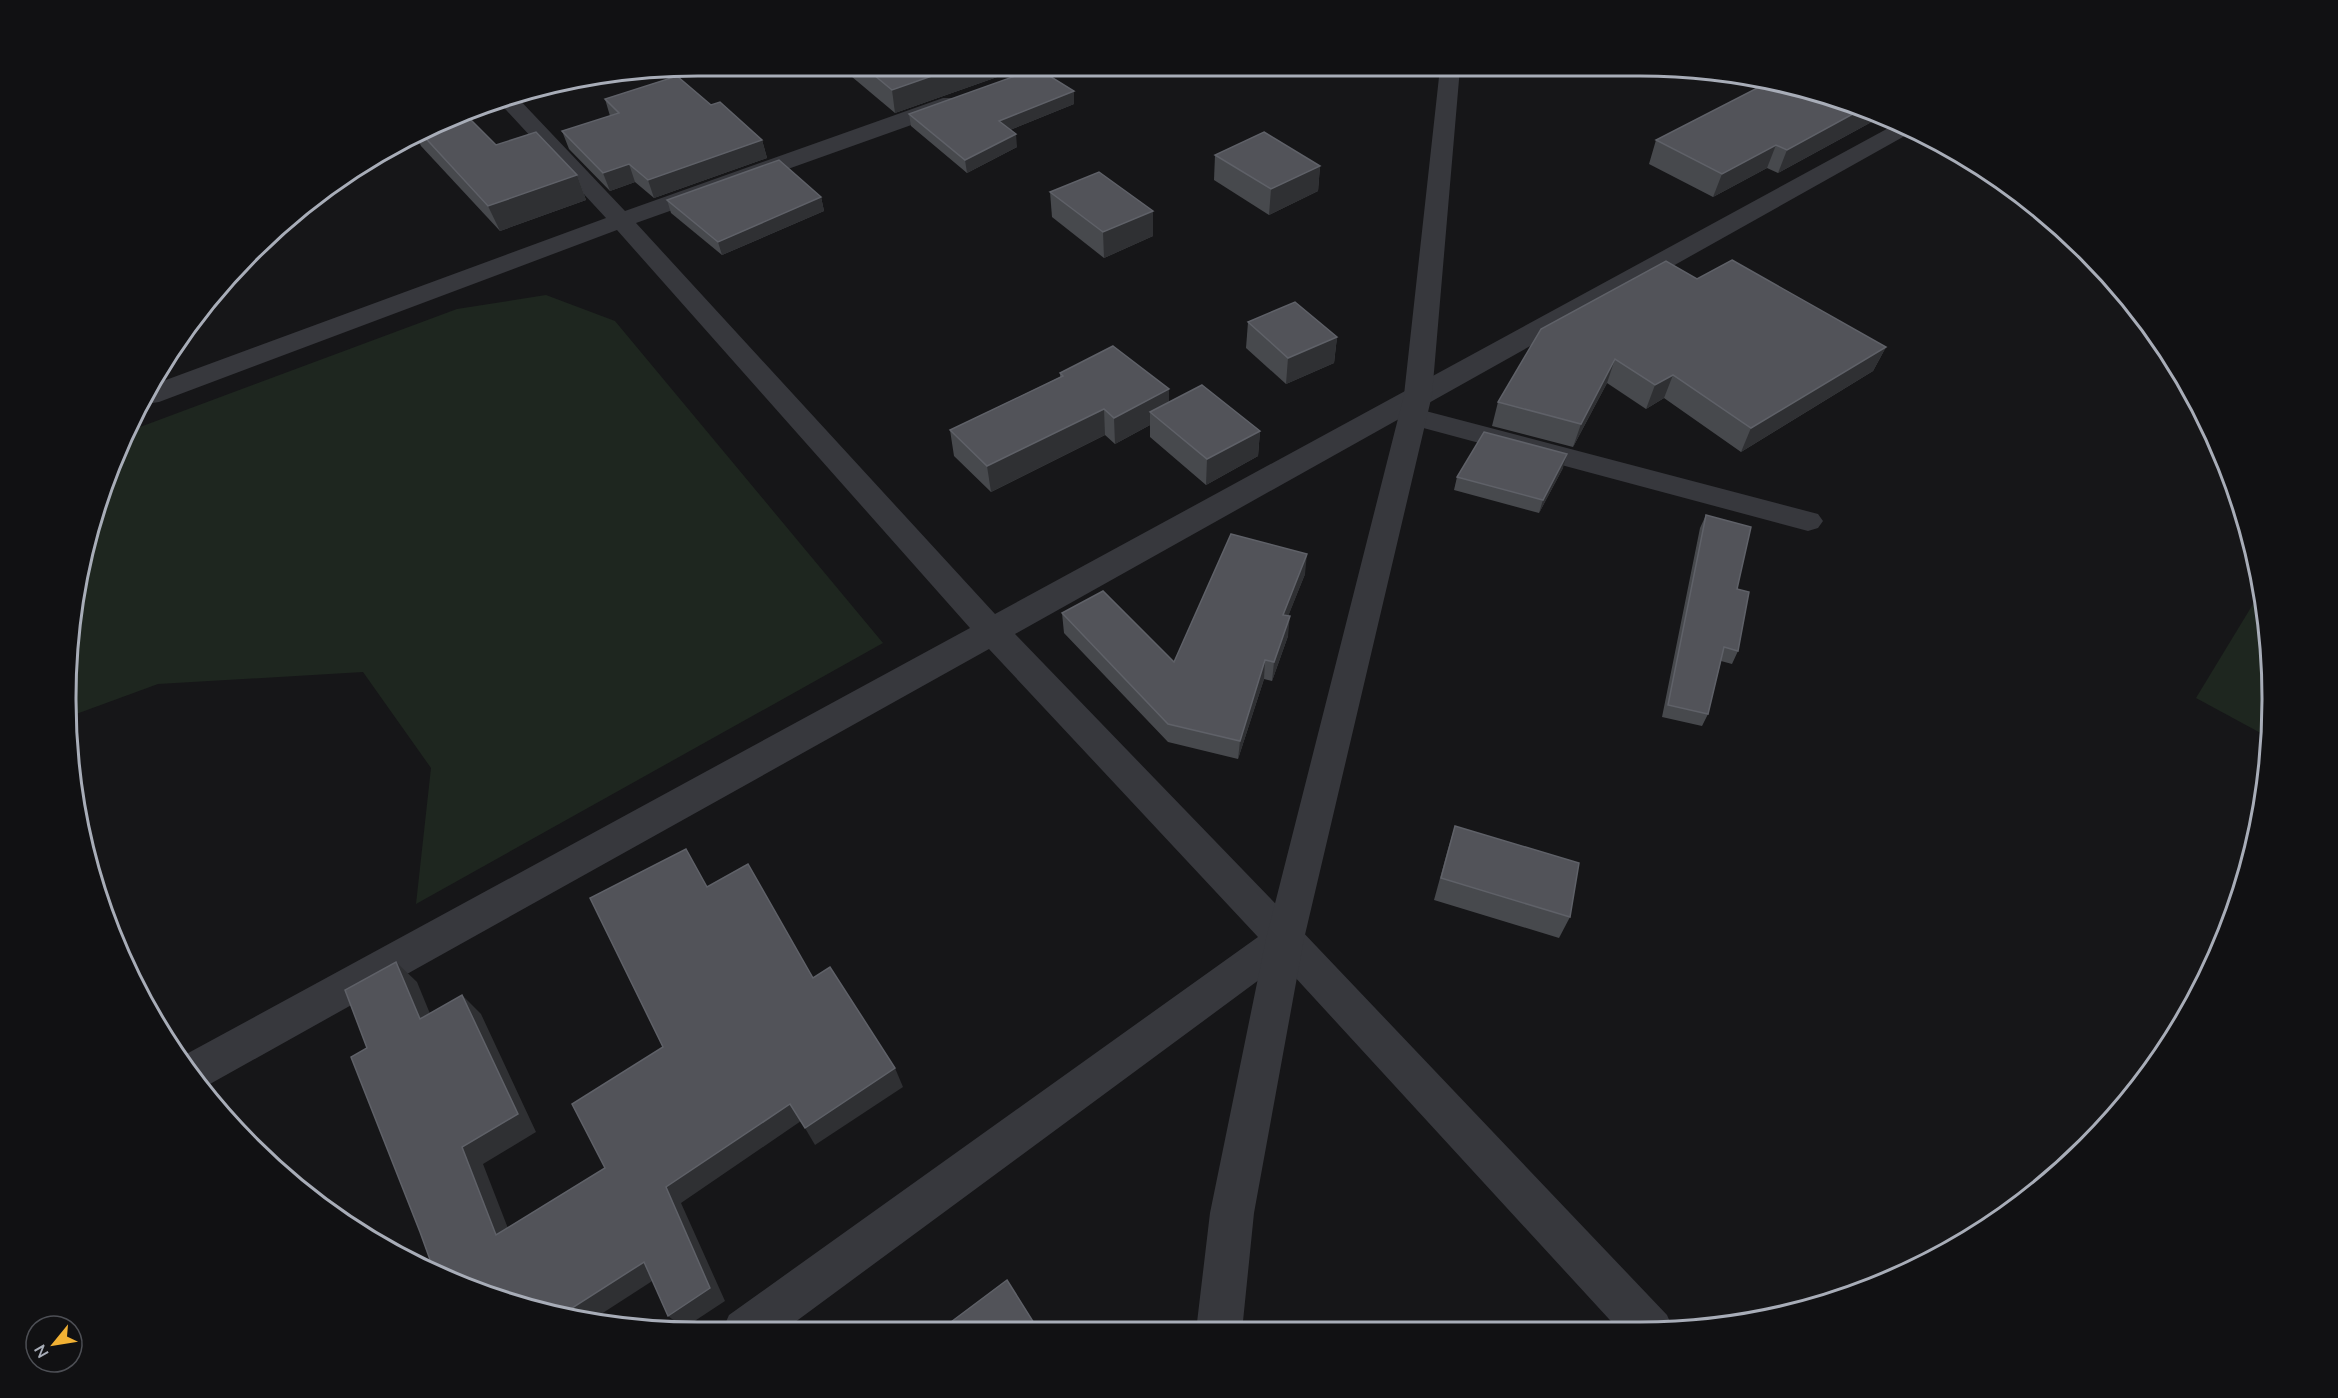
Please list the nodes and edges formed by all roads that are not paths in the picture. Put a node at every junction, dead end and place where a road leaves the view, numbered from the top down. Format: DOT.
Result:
graph roads {
  1 [pos="1449,76"];
  2 [pos="966,98"];
  3 [pos="513,106"];
  4 [pos="1896,133"];
  5 [pos="621,220"];
  6 [pos="157,393"];
  7 [pos="1415,405"];
  8 [pos="1808,521"];
  9 [pos="992,631"];
  10 [pos="1285,939"];
  11 [pos="199,1069"];
  12 [pos="757,1322"];
  13 [pos="1220,1322"];
  14 [pos="1643,1322"];
  1 -- 7 [label="street"];
  2 -- 5 [label="street"];
  3 -- 5 [label="street"];
  4 -- 7 [label="street"];
  5 -- 6 [label="street"];
  5 -- 9 [label="street"];
  7 -- 8 [label="street"];
  7 -- 9 [label="street"];
  7 -- 10 [label="street"];
  9 -- 10 [label="street"];
  9 -- 11 [label="street"];
  10 -- 12 [label="street"];
  10 -- 13 [label="street"];
  10 -- 14 [label="street"];
}
